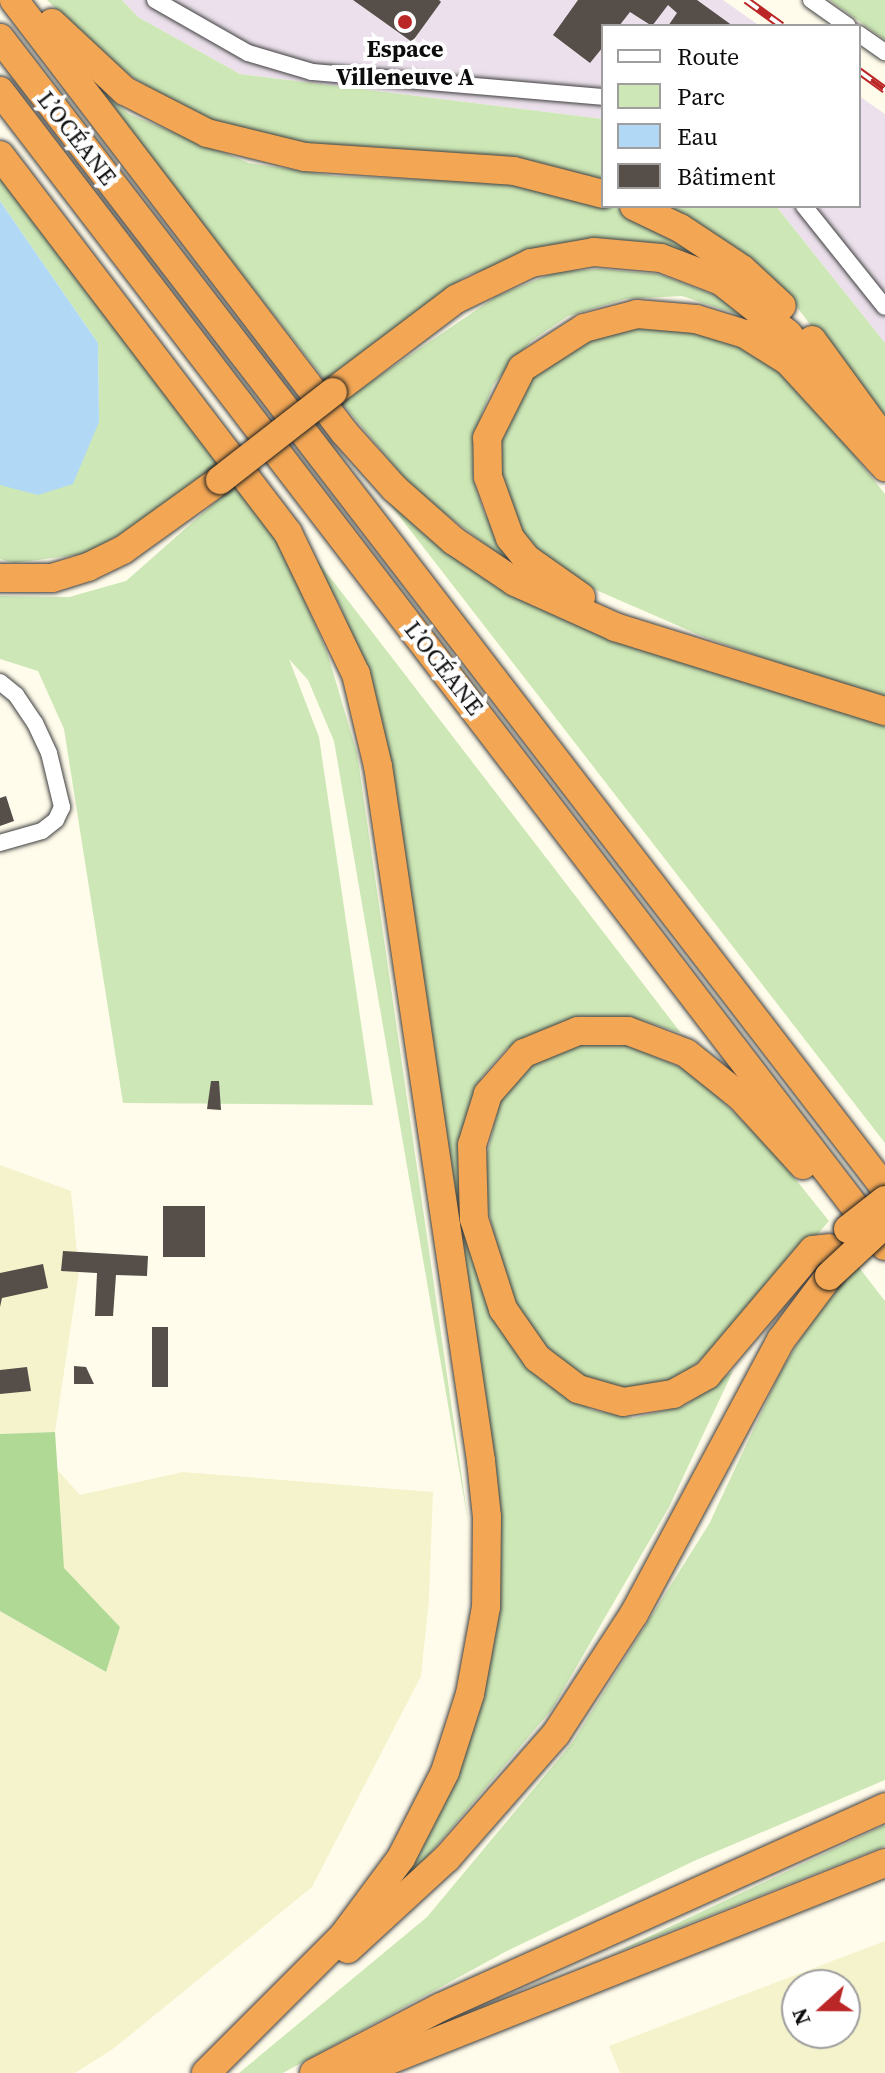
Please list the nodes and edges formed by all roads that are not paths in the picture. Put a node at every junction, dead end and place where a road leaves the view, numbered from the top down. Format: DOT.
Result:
graph roads {
  1 [pos="14,0"];
  2 [pos="32,0"];
  3 [pos="155,0"];
  4 [pos="811,0"];
  5 [pos="845,24"];
  6 [pos="861,35"];
  7 [pos="0,38"];
  8 [pos="885,52"];
  9 [pos="0,91"];
  10 [pos="601,97"];
  11 [pos="0,155"];
  12 [pos="601,193"];
  13 [pos="638,208"];
  14 [pos="806,208"];
  15 [pos="885,307"];
  16 [pos="885,440"];
  17 [pos="885,456"];
  18 [pos="885,467"];
  19 [pos="0,578"];
  20 [pos="683,649"];
  21 [pos="0,682"];
  22 [pos="885,711"];
  23 [pos="0,843"];
  24 [pos="885,1188"];
  25 [pos="885,1200"];
  26 [pos="885,1224"];
  27 [pos="885,1246"];
  28 [pos="885,1253"];
  29 [pos="822,1259"];
  30 [pos="885,1807"];
  31 [pos="885,1863"];
  32 [pos="268,2015"];
  33 [pos="206,2073"];
  34 [pos="314,2073"];
  35 [pos="357,2073"];
  1 -- 20 [label="highway"];
  2 -- 12 [label="highway"];
  3 -- 10 [label="street"];
  4 -- 5 [label="street"];
  6 -- 8 [label="street"];
  7 -- 24 [label="highway, L’OCÉANE"];
  9 -- 27 [label="highway, L’OCÉANE"];
  11 -- 32 [label="highway"];
  13 -- 16 [label="highway"];
  14 -- 15 [label="street"];
  17 -- 19 [label="highway, bridge"];
  18 -- 20 [label="highway"];
  20 -- 22 [label="highway"];
  21 -- 23 [label="street"];
  25 -- 29 [label="highway, bridge"];
  26 -- 29 [label="highway, bridge"];
  28 -- 29 [label="highway"];
  29 -- 32 [label="highway"];
  30 -- 34 [label="highway"];
  31 -- 35 [label="highway"];
  32 -- 33 [label="highway"];
}
